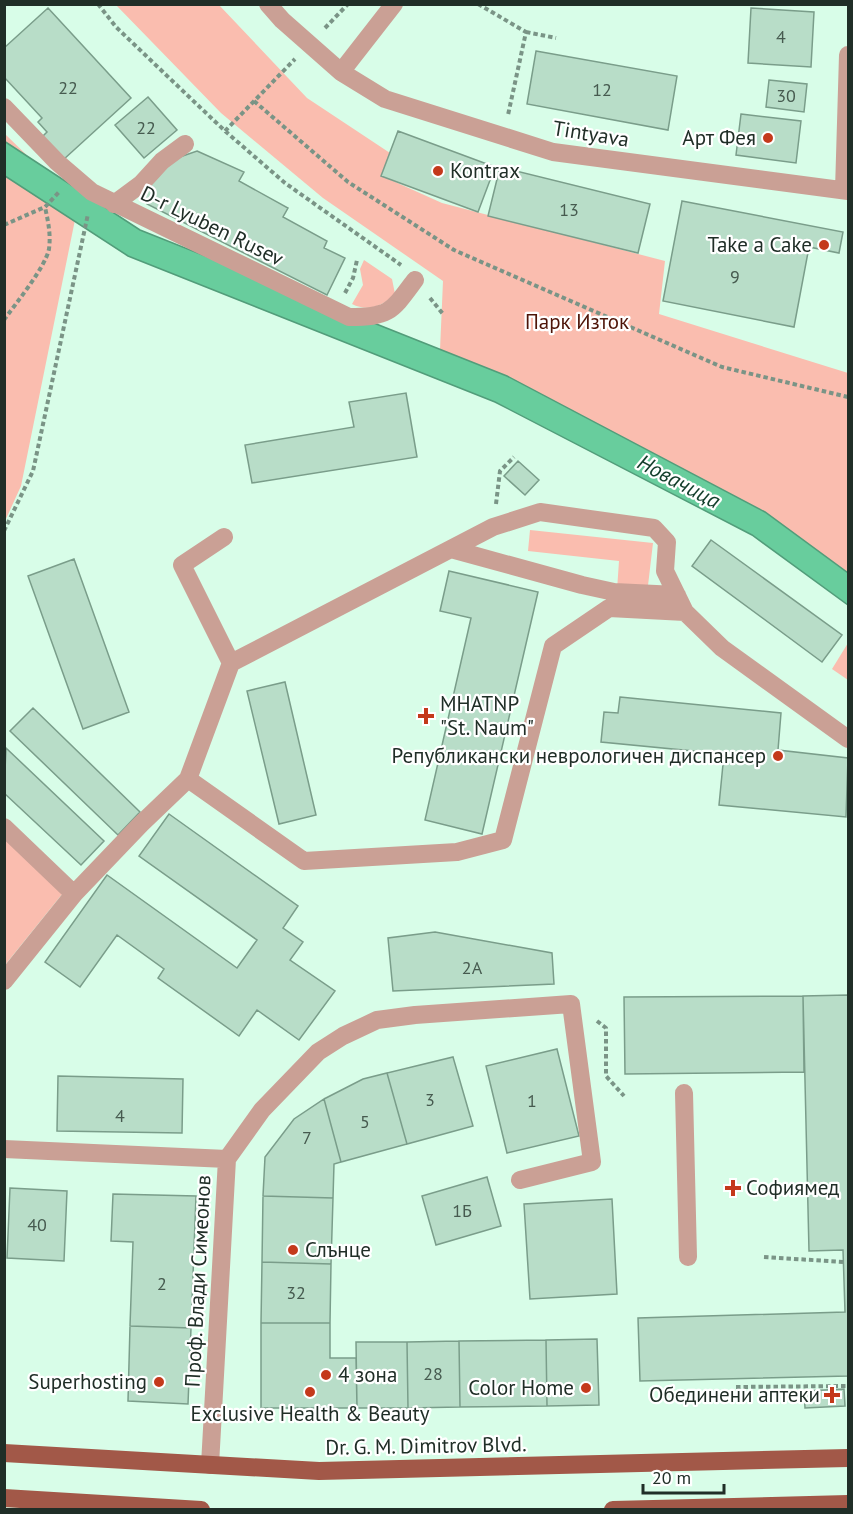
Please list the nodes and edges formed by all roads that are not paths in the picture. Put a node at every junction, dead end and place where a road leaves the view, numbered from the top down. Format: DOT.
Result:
graph roads {
  1 [pos="268,4"];
  2 [pos="394,4"];
  3 [pos="849,56"];
  4 [pos="341,72"];
  5 [pos="4,107"];
  6 [pos="185,144"];
  7 [pos="846,191"];
  8 [pos="114,204"];
  9 [pos="416,280"];
  10 [pos="224,537"];
  11 [pos="451,549"];
  12 [pos="681,603"];
  13 [pos="231,663"];
  14 [pos="849,739"];
  15 [pos="188,779"];
  16 [pos="4,827"];
  17 [pos="74,894"];
  18 [pos="4,981"];
  19 [pos="684,1093"];
  20 [pos="4,1149"];
  21 [pos="227,1159"];
  22 [pos="520,1180"];
  23 [pos="688,1257"];
  24 [pos="4,1453"];
  25 [pos="849,1458"];
  26 [pos="210,1465"];
  27 [pos="4,1498"];
  28 [pos="849,1504"];
  29 [pos="201,1509"];
  30 [pos="613,1509"];
  1 -- 4 [label="street, Tintyava"];
  2 -- 4 [label="street"];
  3 -- 7 [label="street"];
  4 -- 7 [label="street, Tintyava"];
  5 -- 8 [label="street, D-r Lyuben Rusev"];
  6 -- 8 [label="street"];
  8 -- 9 [label="street, D-r Lyuben Rusev"];
  10 -- 13 [label="street"];
  11 -- 12 [label="street"];
  11 -- 12 [label="street"];
  11 -- 13 [label="street"];
  12 -- 14 [label="street"];
  12 -- 15 [label="street"];
  13 -- 15 [label="street"];
  15 -- 17 [label="street"];
  16 -- 17 [label="street"];
  17 -- 18 [label="street"];
  19 -- 23 [label="street"];
  20 -- 21 [label="street"];
  21 -- 22 [label="street, Проф. Влади Симеонов"];
  21 -- 26 [label="street, Проф. Влади Симеонов"];
  24 -- 26 [label="main road, Dr. G. M. Dimitrov Blvd."];
  25 -- 26 [label="main road, Dr. G. M. Dimitrov Blvd."];
  27 -- 29 [label="main road"];
  28 -- 30 [label="main road"];
}
